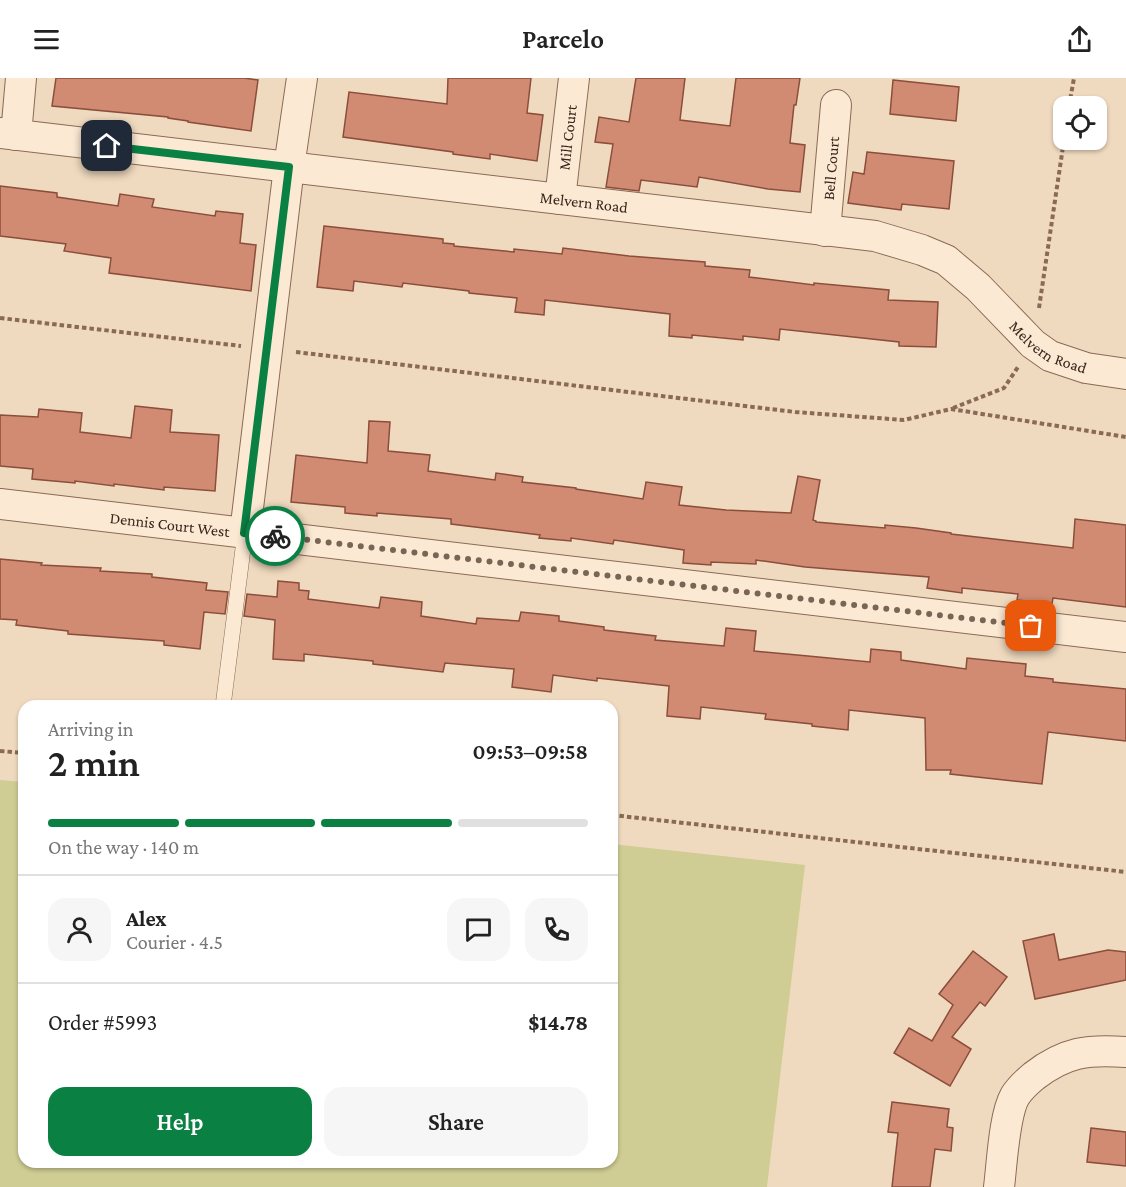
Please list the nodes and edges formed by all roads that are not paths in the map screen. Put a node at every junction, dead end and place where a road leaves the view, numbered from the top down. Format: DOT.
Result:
graph roads {
  1 [pos="21,78"];
  2 [pos="302,78"];
  3 [pos="574,78"];
  4 [pos="836,105"];
  5 [pos="8,134"];
  6 [pos="289,167"];
  7 [pos="560,199"];
  8 [pos="825,231"];
  9 [pos="1126,374"];
  10 [pos="0,504"];
  11 [pos="244,533"];
  12 [pos="1126,638"];
  13 [pos="224,700"];
  14 [pos="1126,1052"];
  15 [pos="999,1187"];
  1 -- 5 [label="street"];
  2 -- 6 [label="street"];
  3 -- 7 [label="street, Mill Court"];
  4 -- 8 [label="street, Bell Court"];
  5 -- 6 [label="street, Melvern Road"];
  6 -- 7 [label="street, Melvern Road"];
  6 -- 11 [label="street"];
  7 -- 8 [label="street, Melvern Road"];
  8 -- 9 [label="street, Melvern Road"];
  10 -- 11 [label="street, Dennis Court West"];
  11 -- 12 [label="street, Dennis Court West"];
  11 -- 13 [label="lane"];
  14 -- 15 [label="street"];
}
